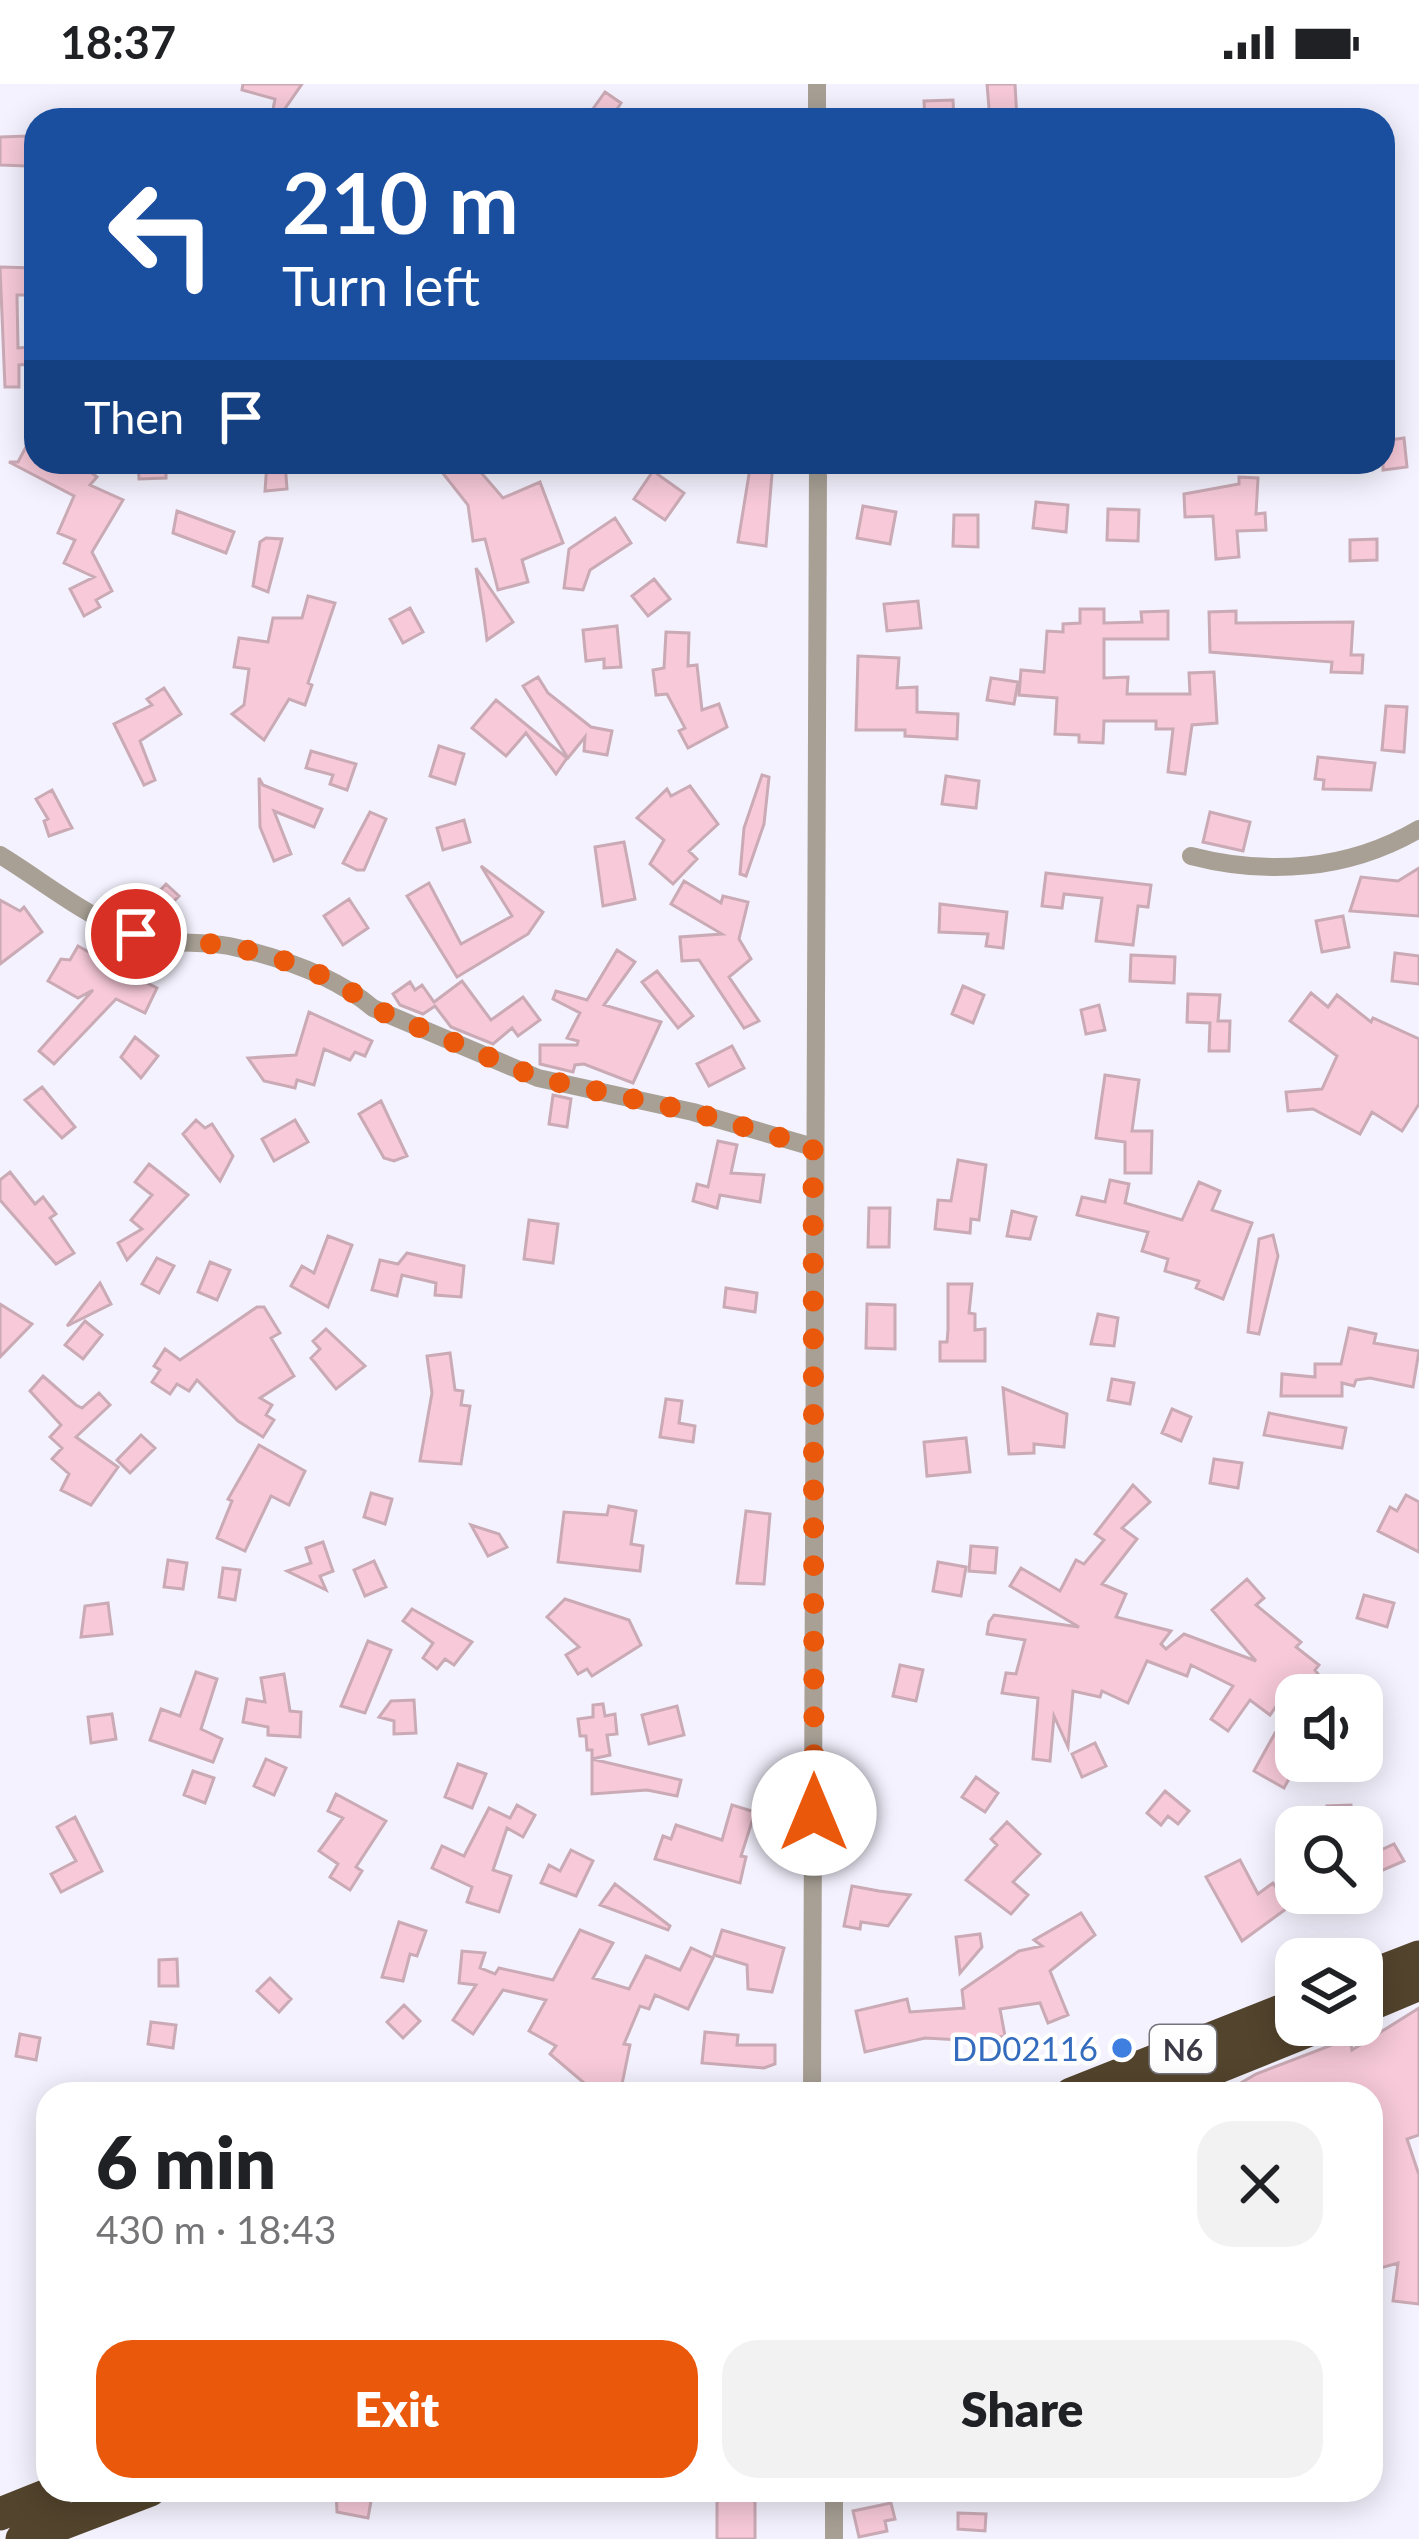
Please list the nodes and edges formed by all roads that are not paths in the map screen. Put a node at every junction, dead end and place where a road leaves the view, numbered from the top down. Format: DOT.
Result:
graph roads {
  1 [pos="818,474"];
  2 [pos="1419,830"];
  3 [pos="0,855"];
  4 [pos="1191,856"];
  5 [pos="813,1147"];
  6 [pos="1419,1957"];
  7 [pos="1383,1971"];
  8 [pos="1419,1984"];
  9 [pos="1383,1999"];
  10 [pos="1275,2013"];
  11 [pos="1275,2044"];
  12 [pos="812,2082"];
  13 [pos="1101,2082"];
  14 [pos="1181,2082"];
  15 [pos="36,2500"];
  16 [pos="119,2502"];
  17 [pos="834,2502"];
  18 [pos="0,2514"];
  19 [pos="22,2539"];
  20 [pos="834,2539"];
  1 -- 5 [label="street"];
  2 -- 4 [label="street"];
  3 -- 5 [label="street"];
  5 -- 12 [label="street"];
  6 -- 7 [label="highway"];
  8 -- 9 [label="highway"];
  10 -- 13 [label="highway, N6"];
  11 -- 14 [label="highway, N6"];
  15 -- 18 [label="highway"];
  16 -- 19 [label="highway"];
  17 -- 20 [label="street"];
}
